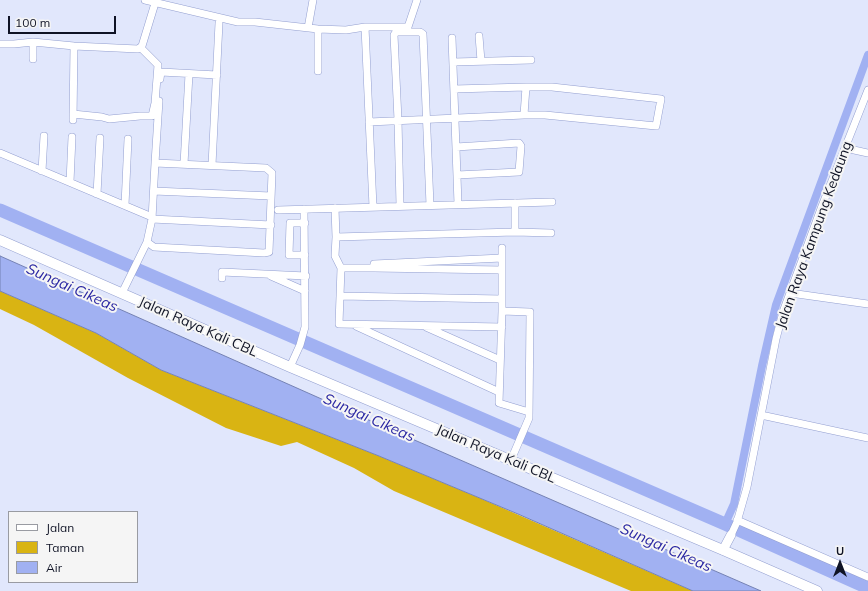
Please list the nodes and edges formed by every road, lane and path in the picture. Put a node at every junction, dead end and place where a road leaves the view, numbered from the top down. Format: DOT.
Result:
graph roads {
  1 [pos="145,0"];
  2 [pos="313,0"];
  3 [pos="417,0"];
  4 [pos="156,1"];
  5 [pos="219,23"];
  6 [pos="365,27"];
  7 [pos="308,28"];
  8 [pos="318,29"];
  9 [pos="480,36"];
  10 [pos="452,38"];
  11 [pos="33,42"];
  12 [pos="0,44"];
  13 [pos="74,46"];
  14 [pos="140,48"];
  15 [pos="33,59"];
  16 [pos="531,60"];
  17 [pos="480,61"];
  18 [pos="453,62"];
  19 [pos="318,71"];
  20 [pos="189,74"];
  21 [pos="217,75"];
  22 [pos="526,87"];
  23 [pos="454,90"];
  24 [pos="868,90"];
  25 [pos="524,115"];
  26 [pos="454,118"];
  27 [pos="398,120"];
  28 [pos="426,120"];
  29 [pos="369,122"];
  30 [pos="44,136"];
  31 [pos="72,137"];
  32 [pos="100,138"];
  33 [pos="128,139"];
  34 [pos="456,147"];
  35 [pos="845,148"];
  36 [pos="0,153"];
  37 [pos="868,154"];
  38 [pos="155,163"];
  39 [pos="184,164"];
  40 [pos="212,165"];
  41 [pos="42,171"];
  42 [pos="457,175"];
  43 [pos="70,182"];
  44 [pos="154,191"];
  45 [pos="97,194"];
  46 [pos="271,196"];
  47 [pos="552,202"];
  48 [pos="515,203"];
  49 [pos="458,204"];
  50 [pos="125,205"];
  51 [pos="430,205"];
  52 [pos="400,206"];
  53 [pos="373,207"];
  54 [pos="335,208"];
  55 [pos="304,209"];
  56 [pos="278,210"];
  57 [pos="152,218"];
  58 [pos="304,224"];
  59 [pos="271,225"];
  60 [pos="515,232"];
  61 [pos="551,234"];
  62 [pos="336,237"];
  63 [pos="0,240"];
  64 [pos="147,242"];
  65 [pos="502,248"];
  66 [pos="306,255"];
  67 [pos="502,258"];
  68 [pos="341,268"];
  69 [pos="374,268"];
  70 [pos="502,270"];
  71 [pos="265,273"];
  72 [pos="306,276"];
  73 [pos="222,278"];
  74 [pos="305,290"];
  75 [pos="122,293"];
  76 [pos="790,293"];
  77 [pos="340,296"];
  78 [pos="502,299"];
  79 [pos="868,304"];
  80 [pos="502,311"];
  81 [pos="352,324"];
  82 [pos="422,325"];
  83 [pos="502,327"];
  84 [pos="500,360"];
  85 [pos="290,367"];
  86 [pos="499,392"];
  87 [pos="529,412"];
  88 [pos="761,415"];
  89 [pos="868,438"];
  90 [pos="512,460"];
  91 [pos="737,521"];
  92 [pos="732,535"];
  93 [pos="723,550"];
  94 [pos="868,577"];
  95 [pos="817,591"];
  1 -- 4 [label="street"];
  2 -- 7 [label="street"];
  3 -- 6 [label="street"];
  4 -- 7 [label="street"];
  4 -- 14 [label="street"];
  5 -- 21 [label="street"];
  6 -- 8 [label="street"];
  6 -- 29 [label="street"];
  7 -- 8 [label="street"];
  8 -- 19 [label="street"];
  9 -- 17 [label="street"];
  10 -- 18 [label="street"];
  11 -- 12 [label="street"];
  11 -- 13 [label="street"];
  11 -- 15 [label="street"];
  13 -- 14 [label="street"];
  13 -- 14 [label="street"];
  16 -- 17 [label="street"];
  17 -- 18 [label="street"];
  18 -- 23 [label="street"];
  20 -- 21 [label="street"];
  20 -- 38 [label="street"];
  20 -- 39 [label="street"];
  21 -- 40 [label="street"];
  22 -- 23 [label="street"];
  22 -- 25 [label="street"];
  22 -- 25 [label="street"];
  23 -- 26 [label="street"];
  24 -- 35 [label="street, Jalan Raya Kampung Kedaung"];
  25 -- 26 [label="street"];
  26 -- 28 [label="street"];
  26 -- 34 [label="street"];
  27 -- 28 [label="street"];
  27 -- 28 [label="street"];
  27 -- 29 [label="street"];
  27 -- 52 [label="street"];
  28 -- 51 [label="street"];
  29 -- 53 [label="street"];
  30 -- 41 [label="street"];
  31 -- 43 [label="street"];
  32 -- 45 [label="street"];
  33 -- 50 [label="street"];
  34 -- 42 [label="street"];
  34 -- 42 [label="street"];
  35 -- 37 [label="street"];
  35 -- 76 [label="street, Jalan Raya Kampung Kedaung"];
  36 -- 41 [label="street"];
  38 -- 39 [label="street"];
  38 -- 44 [label="street"];
  39 -- 40 [label="street"];
  40 -- 46 [label="street"];
  41 -- 43 [label="street"];
  42 -- 49 [label="street"];
  43 -- 45 [label="street"];
  44 -- 46 [label="street"];
  44 -- 57 [label="street"];
  45 -- 50 [label="street"];
  46 -- 59 [label="street"];
  47 -- 48 [label="street"];
  48 -- 49 [label="street"];
  48 -- 60 [label="street"];
  49 -- 51 [label="street"];
  50 -- 57 [label="street"];
  51 -- 52 [label="street"];
  52 -- 53 [label="street"];
  53 -- 54 [label="street"];
  54 -- 55 [label="street"];
  54 -- 62 [label="street"];
  55 -- 56 [label="street"];
  55 -- 58 [label="street"];
  57 -- 59 [label="street"];
  57 -- 64 [label="street"];
  58 -- 66 [label="street"];
  58 -- 66 [label="street"];
  59 -- 64 [label="street"];
  60 -- 61 [label="street"];
  60 -- 62 [label="street"];
  62 -- 68 [label="street"];
  63 -- 75 [label="main road, Jalan Raya Kali CBL"];
  64 -- 75 [label="street"];
  65 -- 67 [label="street"];
  66 -- 72 [label="street"];
  67 -- 69 [label="street"];
  67 -- 70 [label="street"];
  68 -- 69 [label="street"];
  68 -- 77 [label="street"];
  69 -- 70 [label="street"];
  70 -- 78 [label="street"];
  71 -- 72 [label="street"];
  71 -- 73 [label="street"];
  71 -- 74 [label="street"];
  72 -- 74 [label="street"];
  74 -- 85 [label="street"];
  75 -- 85 [label="main road, Jalan Raya Kali CBL"];
  76 -- 79 [label="street"];
  76 -- 88 [label="street, Jalan Raya Kampung Kedaung"];
  77 -- 78 [label="street"];
  77 -- 81 [label="street"];
  78 -- 80 [label="street"];
  80 -- 83 [label="street"];
  80 -- 87 [label="street"];
  81 -- 82 [label="street"];
  81 -- 86 [label="street"];
  82 -- 83 [label="street"];
  82 -- 84 [label="street"];
  83 -- 84 [label="street"];
  84 -- 86 [label="street"];
  85 -- 90 [label="main road, Jalan Raya Kali CBL"];
  86 -- 87 [label="street"];
  87 -- 90 [label="street"];
  88 -- 89 [label="street"];
  88 -- 91 [label="street, Jalan Raya Kampung Kedaung"];
  90 -- 93 [label="main road, Jalan Raya Kali CBL"];
  91 -- 92 [label="street, Jalan Raya Kampung Kedaung"];
  91 -- 94 [label="street"];
  92 -- 93 [label="street"];
  93 -- 95 [label="main road, Jalan Raya Kali CBL"];
}
